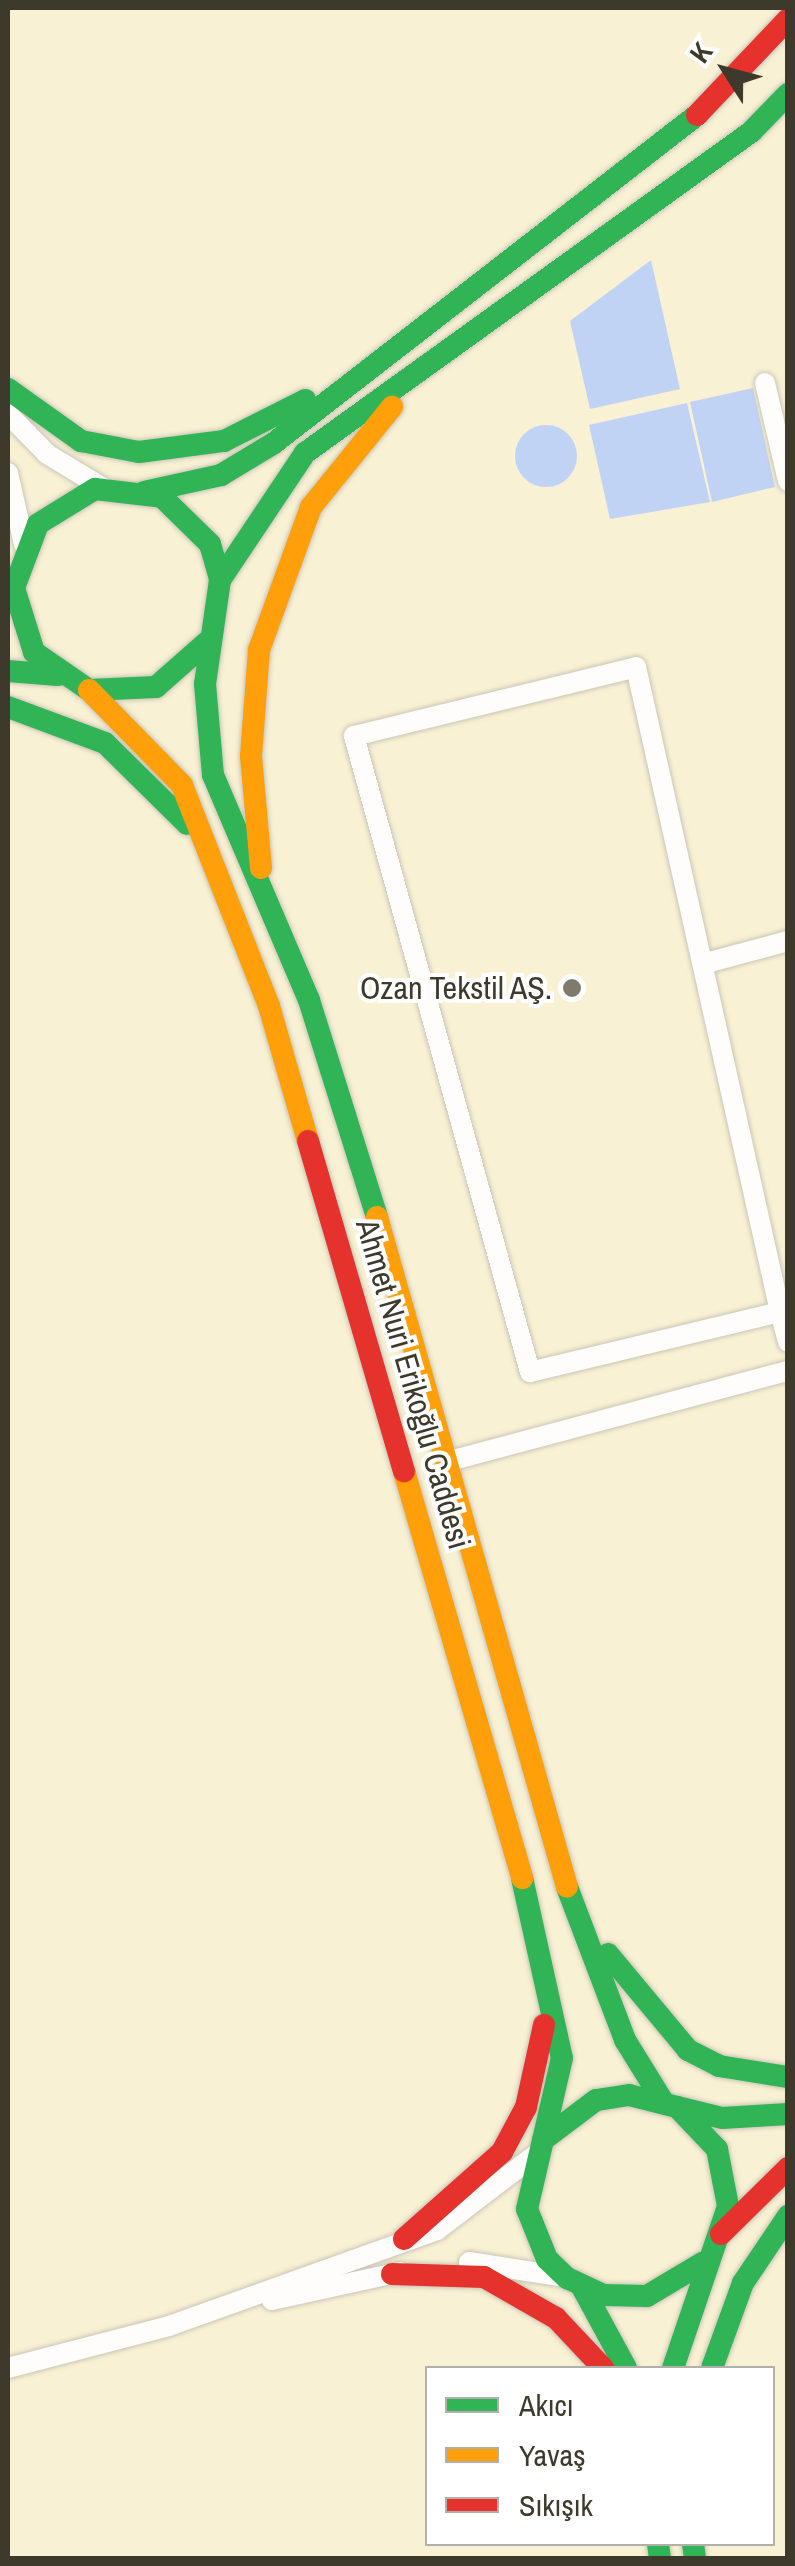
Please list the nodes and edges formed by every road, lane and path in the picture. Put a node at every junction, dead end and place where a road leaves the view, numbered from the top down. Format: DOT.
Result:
graph roads {
  1 [pos="788,19"];
  2 [pos="788,94"];
  3 [pos="434,364"];
  4 [pos="350,378"];
  5 [pos="765,383"];
  6 [pos="8,389"];
  7 [pos="8,414"];
  8 [pos="8,474"];
  9 [pos="788,481"];
  10 [pos="105,489"];
  11 [pos="144,492"];
  12 [pos="16,567"];
  13 [pos="220,580"];
  14 [pos="207,642"];
  15 [pos="8,671"];
  16 [pos="58,675"];
  17 [pos="89,690"];
  18 [pos="8,708"];
  19 [pos="210,856"];
  20 [pos="262,883"];
  21 [pos="788,941"];
  22 [pos="706,963"];
  23 [pos="780,1312"];
  24 [pos="788,1342"];
  25 [pos="788,1372"];
  26 [pos="452,1460"];
  27 [pos="562,1874"];
  28 [pos="549,1971"];
  29 [pos="788,2076"];
  30 [pos="669,2104"];
  31 [pos="788,2114"];
  32 [pos="539,2147"];
  33 [pos="788,2168"];
  34 [pos="788,2216"];
  35 [pos="721,2234"];
  36 [pos="404,2239"];
  37 [pos="704,2262"];
  38 [pos="392,2274"];
  39 [pos="574,2283"];
  40 [pos="226,2307"];
  41 [pos="600,2366"];
  42 [pos="625,2366"];
  43 [pos="674,2366"];
  44 [pos="713,2366"];
  45 [pos="8,2368"];
  1 -- 4 [label="main road"];
  2 -- 3 [label="main road"];
  3 -- 13 [label="main road"];
  3 -- 20 [label="main road"];
  4 -- 6 [label="main road"];
  4 -- 11 [label="main road"];
  5 -- 9 [label="street"];
  7 -- 10 [label="street"];
  8 -- 12 [label="street"];
  10 -- 11 [label="main road"];
  10 -- 12 [label="main road"];
  11 -- 13 [label="main road"];
  12 -- 16 [label="main road"];
  13 -- 14 [label="main road"];
  14 -- 17 [label="main road"];
  14 -- 20 [label="main road, Ahmet Nuri Erikoğlu Caddesi"];
  15 -- 16 [label="main road"];
  16 -- 17 [label="main road"];
  17 -- 19 [label="main road, Ahmet Nuri Erikoğlu Caddesi"];
  18 -- 19 [label="main road"];
  19 -- 28 [label="main road, Ahmet Nuri Erikoğlu Caddesi"];
  20 -- 26 [label="main road, Ahmet Nuri Erikoğlu Caddesi"];
  21 -- 22 [label="street"];
  22 -- 23 [label="street"];
  22 -- 23 [label="street"];
  23 -- 24 [label="street"];
  25 -- 26 [label="street"];
  26 -- 27 [label="main road, Ahmet Nuri Erikoğlu Caddesi"];
  27 -- 29 [label="main road"];
  27 -- 30 [label="main road, Ahmet Nuri Erikoğlu Caddesi"];
  28 -- 32 [label="main road, Ahmet Nuri Erikoğlu Caddesi"];
  28 -- 36 [label="main road"];
  30 -- 31 [label="main road"];
  30 -- 32 [label="main road"];
  30 -- 35 [label="main road"];
  32 -- 36 [label="street"];
  32 -- 39 [label="main road"];
  33 -- 35 [label="main road"];
  34 -- 44 [label="main road"];
  35 -- 37 [label="main road"];
  36 -- 40 [label="street"];
  37 -- 39 [label="main road"];
  37 -- 43 [label="main road"];
  38 -- 39 [label="street"];
  38 -- 40 [label="street"];
  38 -- 41 [label="main road"];
  39 -- 42 [label="main road"];
  40 -- 45 [label="street"];
}
